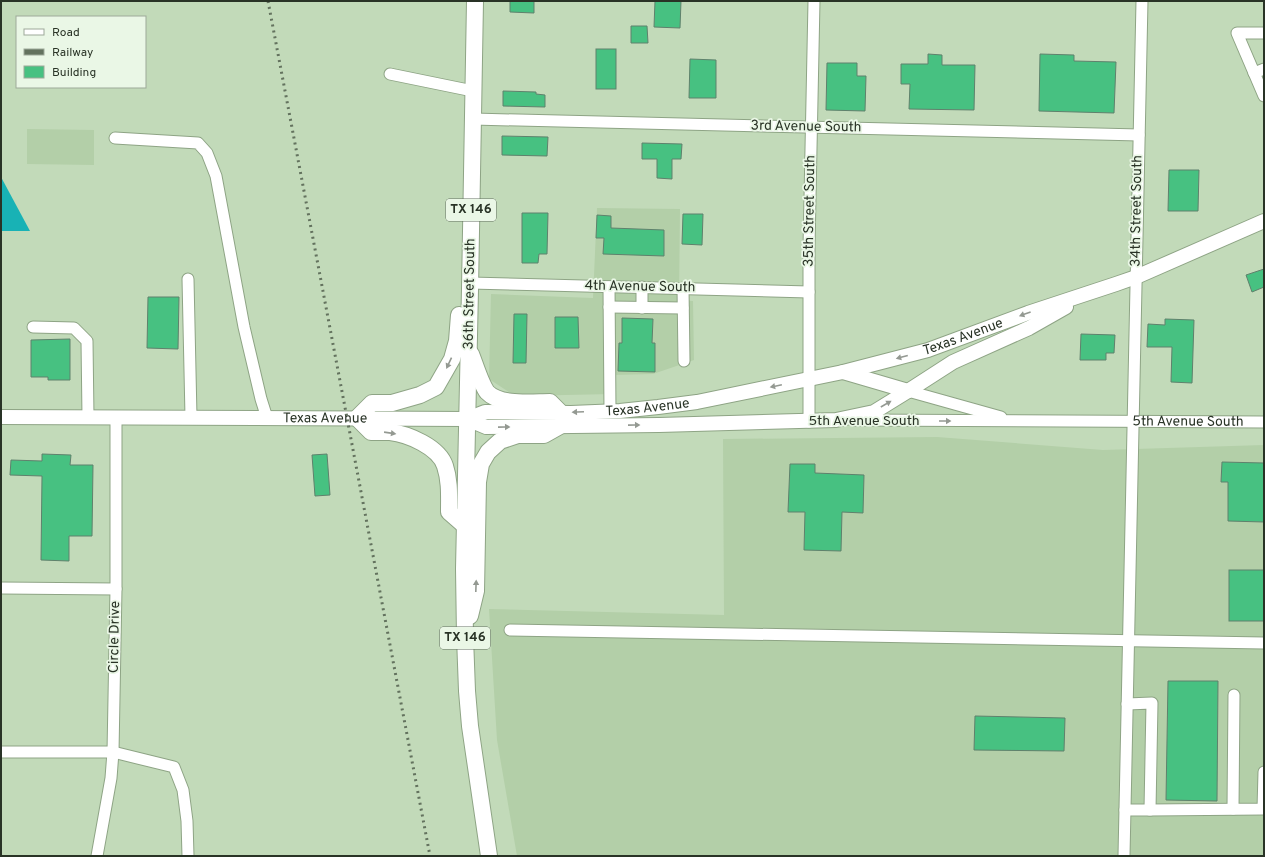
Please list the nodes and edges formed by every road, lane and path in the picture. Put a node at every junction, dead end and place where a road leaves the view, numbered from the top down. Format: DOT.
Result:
graph roads {
  1 [pos="475,1"];
  2 [pos="814,1"];
  3 [pos="1142,1"];
  4 [pos="1264,33"];
  5 [pos="1259,71"];
  6 [pos="390,74"];
  7 [pos="473,91"];
  8 [pos="1264,96"];
  9 [pos="473,119"];
  10 [pos="812,127"];
  11 [pos="1139,135"];
  12 [pos="115,138"];
  13 [pos="1264,221"];
  14 [pos="471,244"];
  15 [pos="1136,277"];
  16 [pos="188,279"];
  17 [pos="470,283"];
  18 [pos="609,287"];
  19 [pos="642,287"];
  20 [pos="683,288"];
  21 [pos="809,292"];
  22 [pos="1089,294"];
  23 [pos="609,307"];
  24 [pos="642,308"];
  25 [pos="683,308"];
  26 [pos="33,327"];
  27 [pos="469,347"];
  28 [pos="684,360"];
  29 [pos="843,372"];
  30 [pos="809,379"];
  31 [pos="908,391"];
  32 [pos="610,411"];
  33 [pos="1,417"];
  34 [pos="88,417"];
  35 [pos="116,417"];
  36 [pos="191,418"];
  37 [pos="267,418"];
  38 [pos="357,418"];
  39 [pos="467,419"];
  40 [pos="560,419"];
  41 [pos="836,420"];
  42 [pos="1015,421"];
  43 [pos="1132,421"];
  44 [pos="808,422"];
  45 [pos="1264,422"];
  46 [pos="465,526"];
  47 [pos="1,588"];
  48 [pos="116,589"];
  49 [pos="510,630"];
  50 [pos="465,637"];
  51 [pos="1128,640"];
  52 [pos="1264,643"];
  53 [pos="1234,695"];
  54 [pos="1127,704"];
  55 [pos="1,752"];
  56 [pos="113,752"];
  57 [pos="1264,772"];
  58 [pos="1233,809"];
  59 [pos="1125,810"];
  60 [pos="1150,810"];
  61 [pos="97,856"];
  62 [pos="188,856"];
  63 [pos="488,856"];
  64 [pos="1124,856"];
  1 -- 7 [label="highway, 36th Street South / TX 146"];
  2 -- 10 [label="street, 35th Street South"];
  3 -- 11 [label="street, 34th Street South"];
  4 -- 5 [label="street"];
  5 -- 8 [label="street"];
  6 -- 7 [label="street"];
  7 -- 9 [label="highway, 36th Street South / TX 146"];
  9 -- 10 [label="street, 3rd Avenue South"];
  9 -- 14 [label="highway, 36th Street South / TX 146"];
  10 -- 11 [label="street, 3rd Avenue South"];
  10 -- 21 [label="street, 35th Street South"];
  11 -- 15 [label="street, 34th Street South"];
  12 -- 37 [label="street"];
  13 -- 15 [label="main road, Texas Avenue"];
  14 -- 17 [label="highway, 36th Street South / TX 146"];
  14 -- 38 [label="highway, one-way"];
  15 -- 22 [label="main road, Texas Avenue"];
  15 -- 43 [label="street, 34th Street South"];
  16 -- 36 [label="street"];
  17 -- 18 [label="street, 4th Avenue South"];
  17 -- 27 [label="highway, 36th Street South / TX 146"];
  18 -- 19 [label="street, 4th Avenue South"];
  18 -- 23 [label="street"];
  19 -- 20 [label="street, 4th Avenue South"];
  19 -- 24 [label="street"];
  20 -- 21 [label="street, 4th Avenue South"];
  20 -- 25 [label="street"];
  21 -- 30 [label="street, 35th Street South"];
  22 -- 29 [label="main road, Texas Avenue, one-way"];
  22 -- 31 [label="main road"];
  23 -- 24 [label="street"];
  23 -- 32 [label="street"];
  24 -- 25 [label="street"];
  25 -- 28 [label="street"];
  26 -- 34 [label="street"];
  27 -- 39 [label="highway, 36th Street South / TX 146"];
  27 -- 40 [label="highway, TX 146"];
  29 -- 30 [label="main road, Texas Avenue"];
  29 -- 31 [label="main road"];
  30 -- 32 [label="main road, Texas Avenue, one-way"];
  30 -- 44 [label="street, 35th Street South"];
  41 -- 31 [label="main road, one-way"];
  31 -- 42 [label="street"];
  32 -- 40 [label="main road, Texas Avenue, one-way"];
  33 -- 34 [label="main road, Texas Avenue"];
  34 -- 35 [label="main road, Texas Avenue"];
  35 -- 36 [label="main road, Texas Avenue"];
  35 -- 48 [label="street, Circle Drive"];
  36 -- 37 [label="main road, Texas Avenue"];
  37 -- 38 [label="main road, Texas Avenue"];
  38 -- 39 [label="main road, Texas Avenue"];
  38 -- 46 [label="highway, one-way"];
  39 -- 40 [label="main road, 5th Avenue South"];
  39 -- 46 [label="highway, TX 146"];
  40 -- 44 [label="main road, 5th Avenue South, one-way"];
  50 -- 40 [label="highway, one-way"];
  41 -- 42 [label="street, 5th Avenue South, one-way"];
  41 -- 44 [label="main road, 5th Avenue South"];
  42 -- 43 [label="street, 5th Avenue South"];
  43 -- 45 [label="street, 5th Avenue South"];
  43 -- 51 [label="street, 34th Street South"];
  46 -- 50 [label="highway, TX 146"];
  47 -- 48 [label="street"];
  48 -- 56 [label="street, Circle Drive"];
  49 -- 51 [label="street"];
  50 -- 63 [label="highway, TX 146"];
  51 -- 52 [label="street"];
  51 -- 54 [label="street, 34th Street South"];
  53 -- 58 [label="street"];
  54 -- 59 [label="street, 34th Street South"];
  54 -- 60 [label="street"];
  55 -- 56 [label="street"];
  56 -- 61 [label="street, Circle Drive"];
  56 -- 62 [label="street"];
  57 -- 58 [label="street"];
  58 -- 60 [label="street"];
  59 -- 60 [label="street"];
  59 -- 64 [label="street, 34th Street South"];
}
